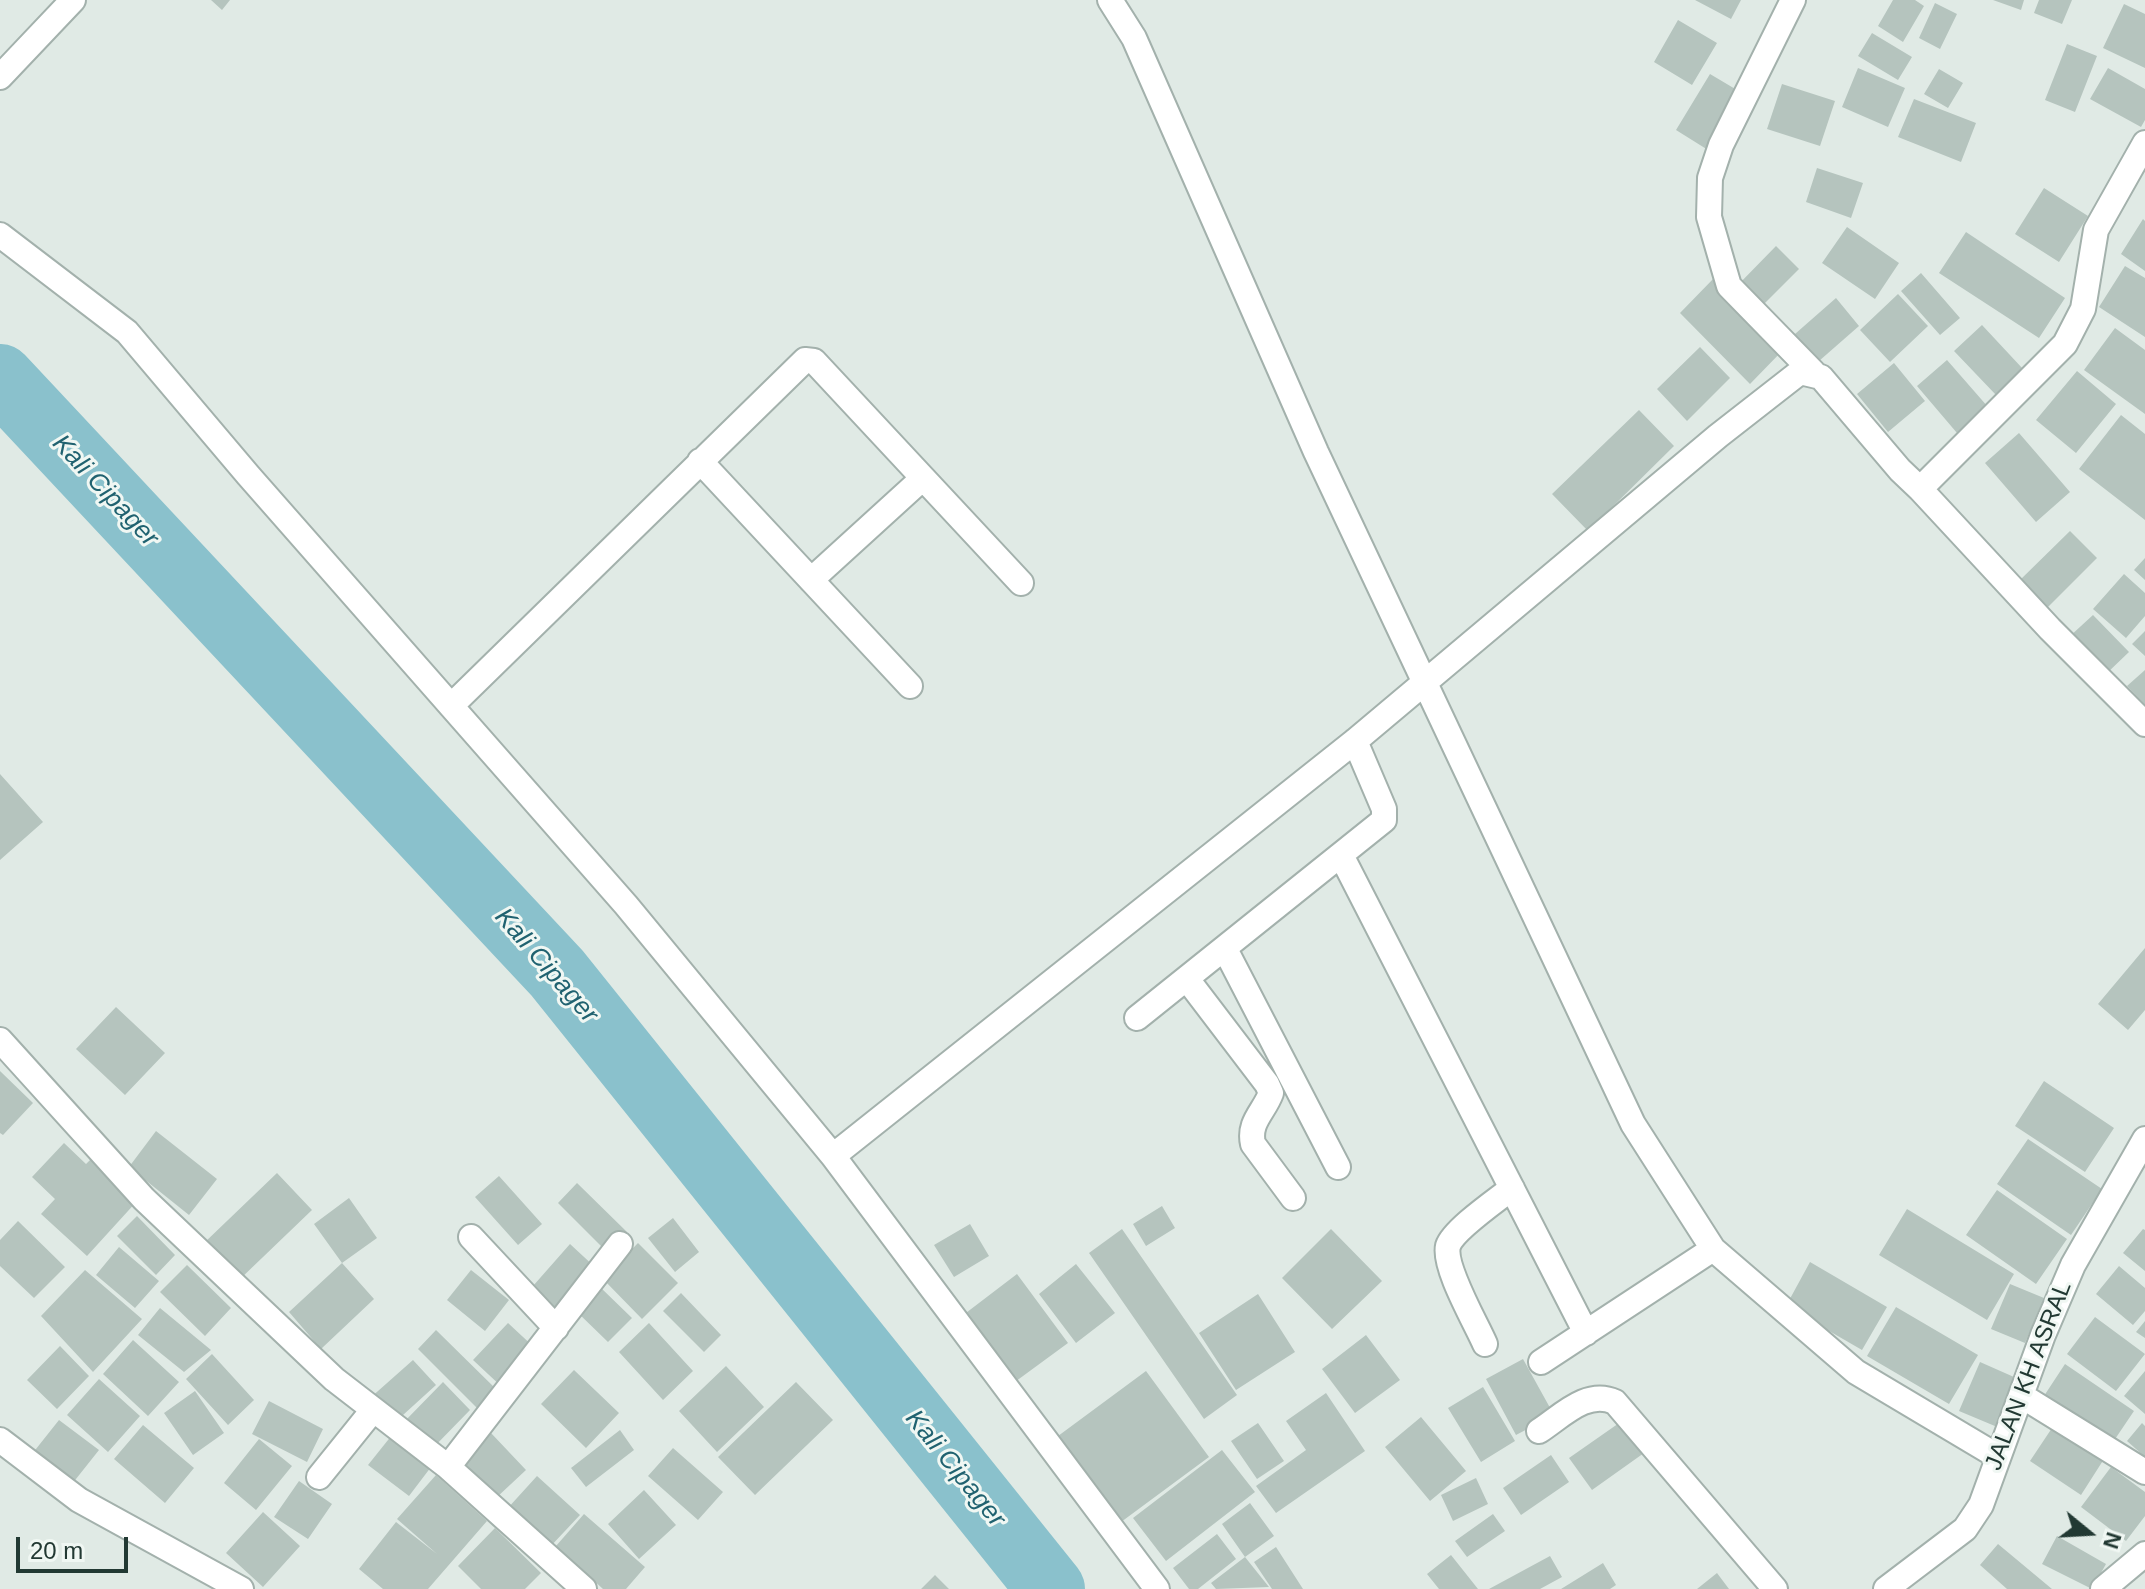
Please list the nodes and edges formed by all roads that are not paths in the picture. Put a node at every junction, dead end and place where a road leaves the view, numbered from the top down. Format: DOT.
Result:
graph roads {
  1 [pos="73,0"];
  2 [pos="1110,0"];
  3 [pos="1793,0"];
  4 [pos="0,77"];
  5 [pos="2145,143"];
  6 [pos="0,235"];
  7 [pos="1813,372"];
  8 [pos="700,461"];
  9 [pos="923,478"];
  10 [pos="1920,489"];
  11 [pos="811,580"];
  12 [pos="1021,583"];
  13 [pos="1424,683"];
  14 [pos="910,686"];
  15 [pos="451,706"];
  16 [pos="2145,724"];
  17 [pos="1355,741"];
  18 [pos="1342,857"];
  19 [pos="1225,949"];
  20 [pos="1187,979"];
  21 [pos="1137,1018"];
  22 [pos="0,1040"];
  23 [pos="1302,1098"];
  24 [pos="1251,1134"];
  25 [pos="2145,1139"];
  26 [pos="833,1156"];
  27 [pos="1338,1167"];
  28 [pos="1512,1188"];
  29 [pos="1293,1198"];
  30 [pos="471,1237"];
  31 [pos="620,1244"];
  32 [pos="1713,1249"];
  33 [pos="556,1328"];
  34 [pos="1586,1333"];
  35 [pos="1485,1344"];
  36 [pos="1541,1362"];
  37 [pos="2022,1396"];
  38 [pos="373,1410"];
  39 [pos="1539,1431"];
  40 [pos="0,1440"];
  41 [pos="1997,1456"];
  42 [pos="448,1467"];
  43 [pos="2145,1472"];
  44 [pos="319,1477"];
  45 [pos="2145,1554"];
  46 [pos="241,1589"];
  47 [pos="584,1589"];
  48 [pos="1157,1589"];
  49 [pos="1775,1589"];
  50 [pos="1886,1589"];
  51 [pos="2103,1589"];
  1 -- 4 [label="street"];
  2 -- 13 [label="street"];
  3 -- 7 [label="street"];
  5 -- 10 [label="street"];
  6 -- 15 [label="street"];
  7 -- 10 [label="street"];
  7 -- 13 [label="street"];
  8 -- 9 [label="street"];
  8 -- 11 [label="street"];
  8 -- 15 [label="street"];
  9 -- 11 [label="street"];
  9 -- 12 [label="street"];
  10 -- 16 [label="street"];
  11 -- 14 [label="street"];
  13 -- 17 [label="street"];
  13 -- 32 [label="street"];
  15 -- 26 [label="street"];
  17 -- 18 [label="street"];
  17 -- 26 [label="street"];
  18 -- 19 [label="street"];
  18 -- 28 [label="street"];
  19 -- 20 [label="street"];
  19 -- 23 [label="street"];
  20 -- 21 [label="street"];
  20 -- 24 [label="street"];
  22 -- 38 [label="street"];
  23 -- 24 [label="street"];
  23 -- 27 [label="street"];
  24 -- 29 [label="street"];
  25 -- 37 [label="street, JALAN KH ASRAL"];
  26 -- 48 [label="street"];
  28 -- 34 [label="street"];
  28 -- 35 [label="street"];
  30 -- 33 [label="street"];
  31 -- 33 [label="street"];
  32 -- 34 [label="street"];
  32 -- 41 [label="street"];
  33 -- 42 [label="street"];
  34 -- 36 [label="street"];
  37 -- 41 [label="street, JALAN KH ASRAL"];
  37 -- 43 [label="street"];
  38 -- 42 [label="street"];
  38 -- 44 [label="street"];
  39 -- 49 [label="street"];
  40 -- 46 [label="street"];
  41 -- 50 [label="street, JALAN KH ASRAL"];
  42 -- 47 [label="street"];
  45 -- 51 [label="street"];
}
